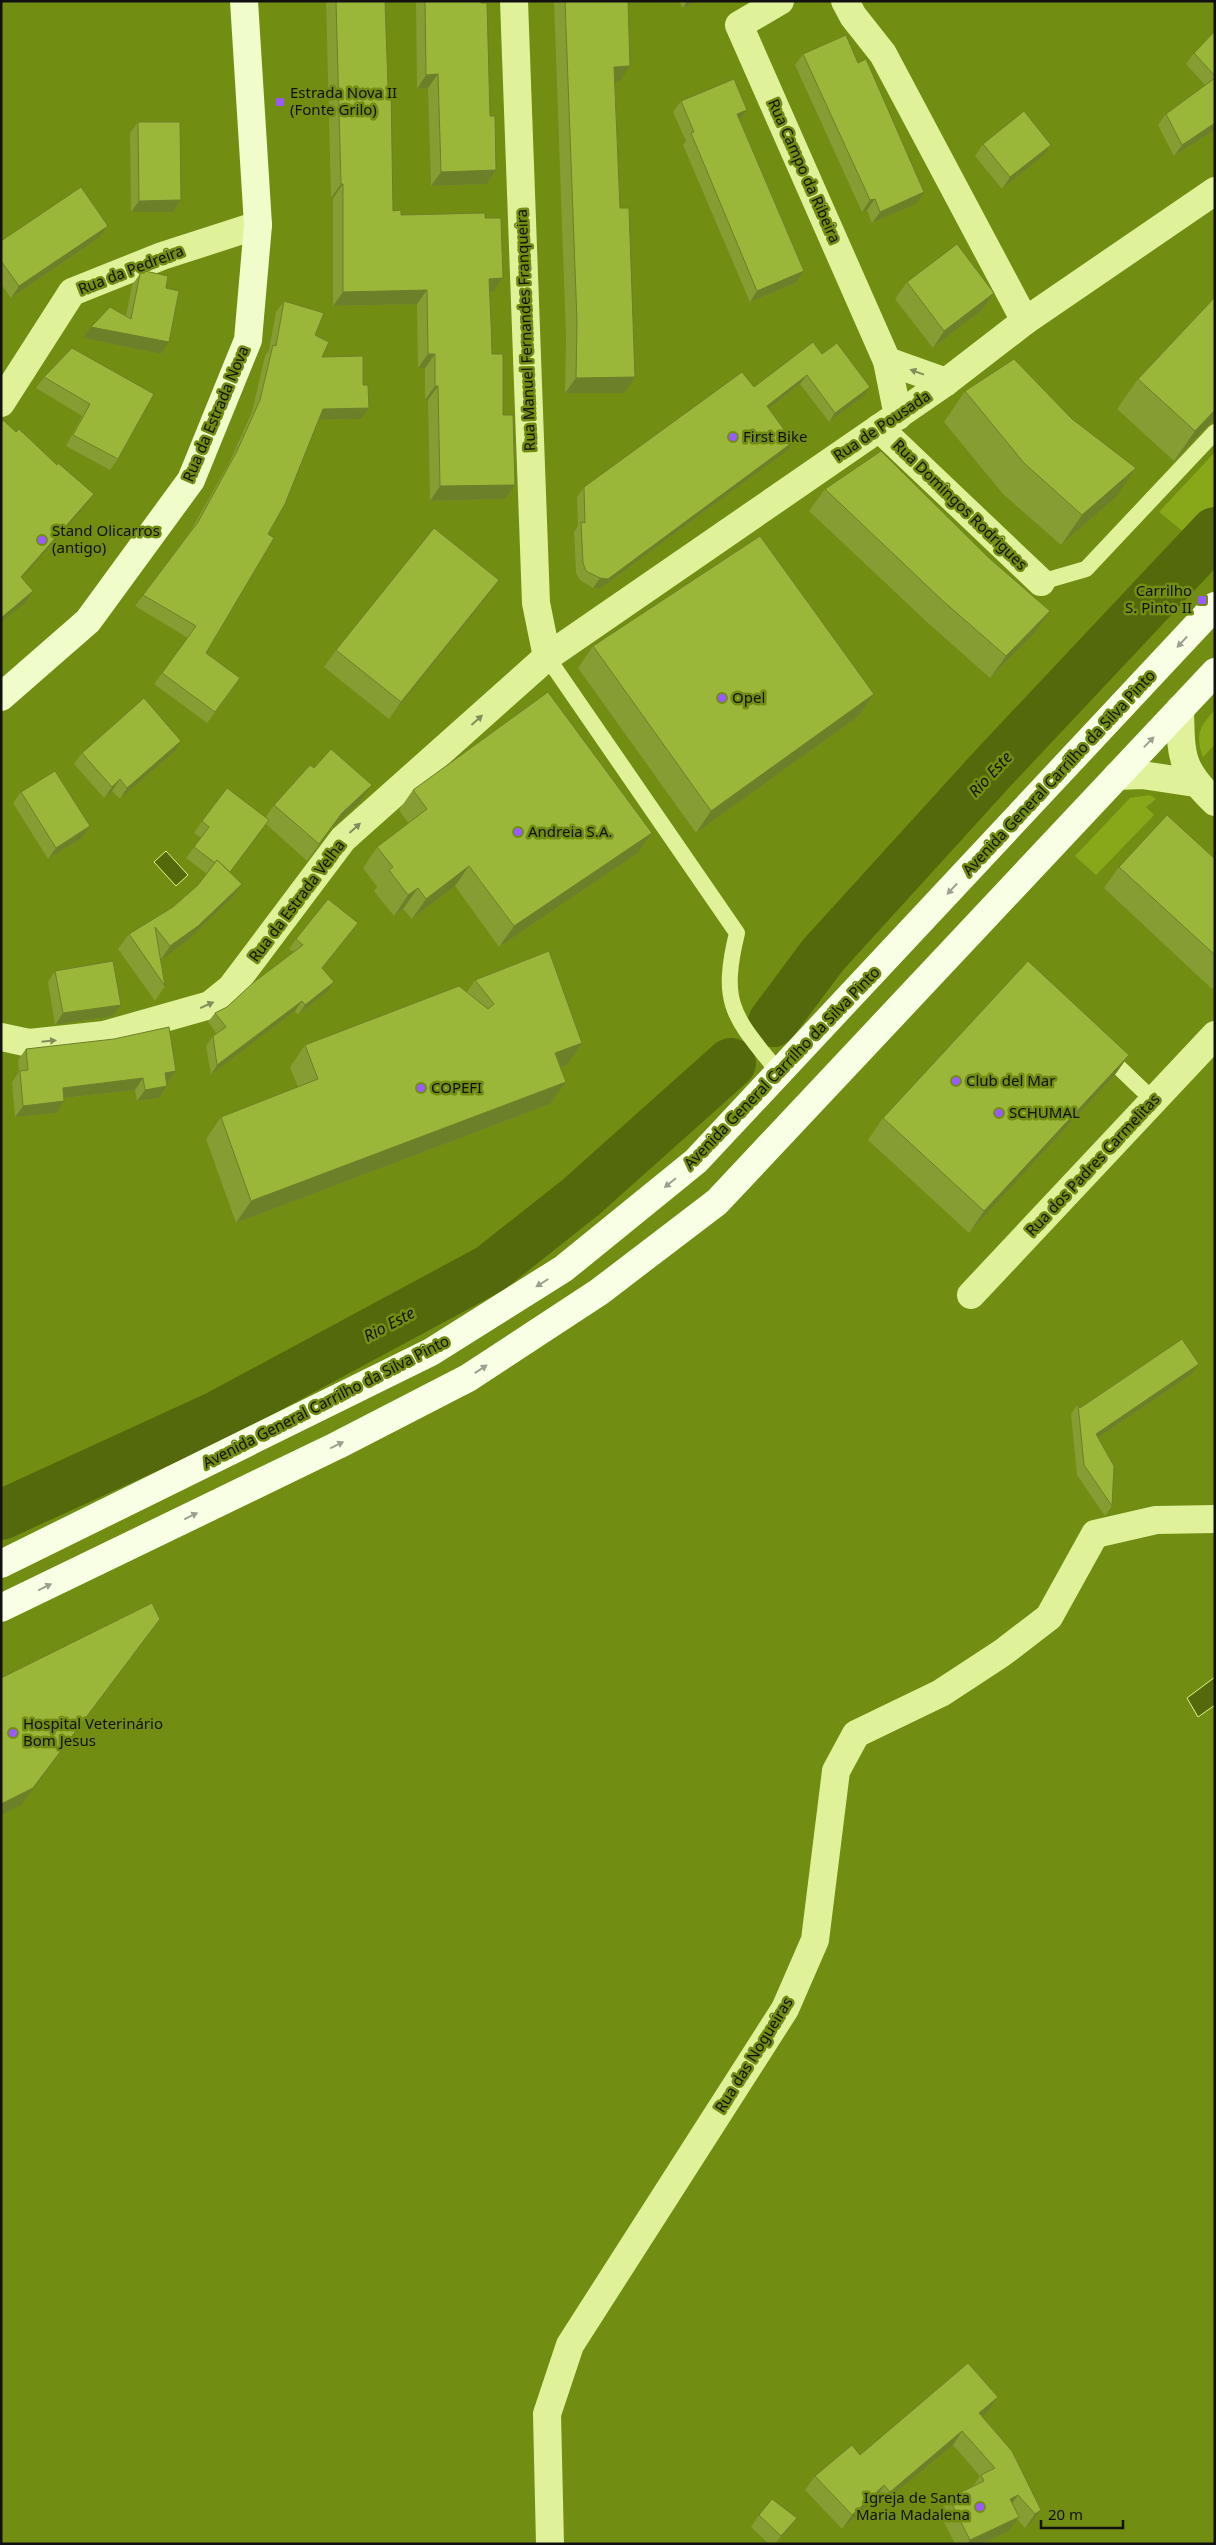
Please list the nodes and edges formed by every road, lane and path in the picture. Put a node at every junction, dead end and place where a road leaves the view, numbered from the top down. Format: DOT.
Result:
graph roads {
  1 [pos="244,1"];
  2 [pos="514,1"];
  3 [pos="780,1"];
  4 [pos="846,1"];
  5 [pos="1215,191"];
  6 [pos="258,225"];
  7 [pos="1025,321"];
  8 [pos="887,361"];
  9 [pos="946,382"];
  10 [pos="1,403"];
  11 [pos="889,422"];
  12 [pos="1215,432"];
  13 [pos="1041,582"];
  14 [pos="1215,606"];
  15 [pos="547,658"];
  16 [pos="1215,672"];
  17 [pos="1,697"];
  18 [pos="1180,709"];
  19 [pos="1117,776"];
  20 [pos="1195,783"];
  21 [pos="1215,802"];
  22 [pos="1215,1035"];
  23 [pos="1,1037"];
  24 [pos="1094,1044"];
  25 [pos="779,1073"];
  26 [pos="1154,1100"];
  27 [pos="971,1295"];
  28 [pos="1215,1519"];
  29 [pos="1,1564"];
  30 [pos="1,1608"];
  31 [pos="550,2544"];
  1 -- 6 [label="main road, Rua da Estrada Nova"];
  2 -- 15 [label="street, Rua Manuel Fernandes Franqueira"];
  3 -- 8 [label="street, Rua Campo da Ribeira"];
  4 -- 7 [label="street"];
  5 -- 7 [label="street, Rua de Pousada"];
  6 -- 10 [label="street, Rua da Pedreira"];
  6 -- 17 [label="main road, Rua da Estrada Nova"];
  7 -- 9 [label="street, Rua de Pousada"];
  9 -- 8 [label="street, one-way"];
  8 -- 11 [label="street, Rua Campo da Ribeira"];
  9 -- 11 [label="street, Rua de Pousada"];
  11 -- 13 [label="street, Rua Domingos Rodrigues"];
  11 -- 15 [label="street, Rua de Pousada"];
  12 -- 13 [label="lane"];
  14 -- 25 [label="main road, Avenida General Carrilho da Silva Pinto, one-way"];
  23 -- 15 [label="street, Rua da Estrada Velha, one-way"];
  15 -- 25 [label="lane"];
  16 -- 18 [label="main road"];
  19 -- 18 [label="main road, one-way"];
  18 -- 20 [label="street"];
  19 -- 20 [label="street"];
  30 -- 19 [label="main road, one-way"];
  20 -- 21 [label="street"];
  22 -- 26 [label="street, Rua dos Padres Carmelitas"];
  24 -- 26 [label="lane"];
  25 -- 29 [label="main road, Avenida General Carrilho da Silva Pinto, one-way"];
  26 -- 27 [label="street, Rua dos Padres Carmelitas"];
  28 -- 31 [label="street, Rua das Nogueiras"];
}
